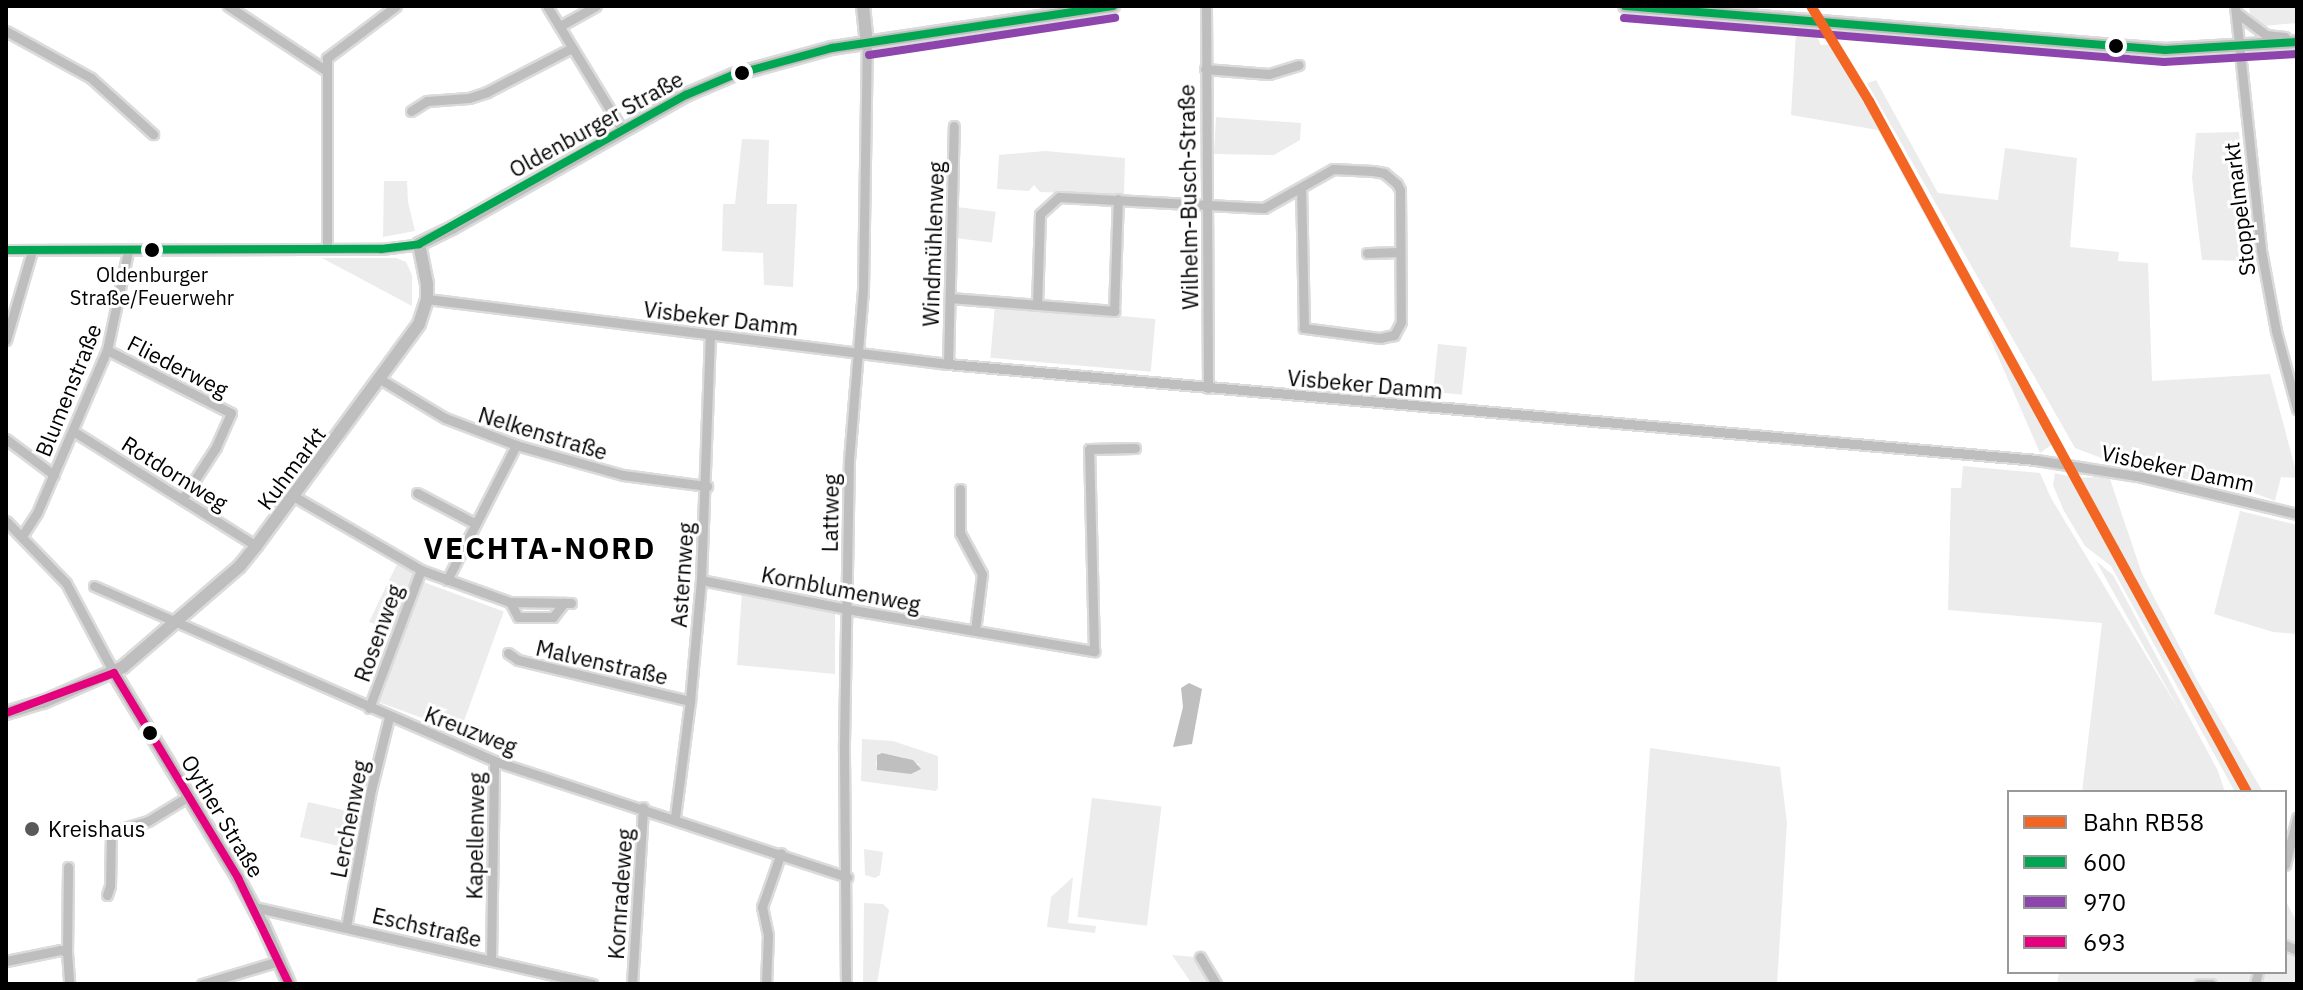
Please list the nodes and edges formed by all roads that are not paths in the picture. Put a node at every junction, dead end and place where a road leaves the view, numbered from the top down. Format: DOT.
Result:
graph roads {
  1 [pos="228,6"];
  2 [pos="396,6"];
  3 [pos="547,6"];
  4 [pos="596,6"];
  5 [pos="863,6"];
  6 [pos="1113,6"];
  7 [pos="1206,6"];
  8 [pos="1625,6"];
  9 [pos="2236,9"];
  10 [pos="560,26"];
  11 [pos="6,31"];
  12 [pos="2297,39"];
  13 [pos="867,43"];
  14 [pos="572,48"];
  15 [pos="2242,48"];
  16 [pos="1299,65"];
  17 [pos="1205,69"];
  18 [pos="325,70"];
  19 [pos="411,111"];
  20 [pos="954,126"];
  21 [pos="623,131"];
  22 [pos="153,134"];
  23 [pos="1301,188"];
  24 [pos="1118,199"];
  25 [pos="1208,206"];
  26 [pos="419,244"];
  27 [pos="327,249"];
  28 [pos="6,250"];
  29 [pos="32,251"];
  30 [pos="128,251"];
  31 [pos="1400,252"];
  32 [pos="1367,253"];
  33 [pos="950,298"];
  34 [pos="427,299"];
  35 [pos="1037,305"];
  36 [pos="710,335"];
  37 [pos="6,340"];
  38 [pos="107,350"];
  39 [pos="858,354"];
  40 [pos="948,364"];
  41 [pos="380,379"];
  42 [pos="1208,388"];
  43 [pos="2297,409"];
  44 [pos="73,431"];
  45 [pos="6,439"];
  46 [pos="516,445"];
  47 [pos="1135,448"];
  48 [pos="54,475"];
  49 [pos="707,486"];
  50 [pos="960,489"];
  51 [pos="417,493"];
  52 [pos="295,497"];
  53 [pos="183,498"];
  54 [pos="2297,514"];
  55 [pos="6,521"];
  56 [pos="474,523"];
  57 [pos="22,536"];
  58 [pos="256,546"];
  59 [pos="421,570"];
  60 [pos="447,580"];
  61 [pos="701,580"];
  62 [pos="94,586"];
  63 [pos="510,602"];
  64 [pos="847,609"];
  65 [pos="176,621"];
  66 [pos="975,631"];
  67 [pos="508,653"];
  68 [pos="114,673"];
  69 [pos="690,701"];
  70 [pos="369,708"];
  71 [pos="6,713"];
  72 [pos="389,717"];
  73 [pos="494,761"];
  74 [pos="189,796"];
  75 [pos="643,807"];
  76 [pos="675,817"];
  77 [pos="2297,818"];
  78 [pos="781,853"];
  79 [pos="2287,857"];
  80 [pos="68,867"];
  81 [pos="847,877"];
  82 [pos="107,895"];
  83 [pos="254,907"];
  84 [pos="346,927"];
  85 [pos="67,952"];
  86 [pos="1200,957"];
  87 [pos="491,960"];
  88 [pos="6,961"];
  89 [pos="279,961"];
  90 [pos="69,984"];
  91 [pos="202,984"];
  92 [pos="289,984"];
  93 [pos="592,984"];
  94 [pos="632,984"];
  95 [pos="766,984"];
  96 [pos="846,984"];
  97 [pos="1216,984"];
  1 -- 18 [label="street"];
  2 -- 18 [label="street"];
  3 -- 10 [label="street"];
  4 -- 10 [label="street"];
  5 -- 13 [label="main road"];
  6 -- 13 [label="main road, Oldenburger Straße"];
  7 -- 17 [label="street, Wilhelm-Busch-Straße"];
  8 -- 15 [label="main road"];
  9 -- 12 [label="street"];
  9 -- 15 [label="street, Stoppelmarkt"];
  10 -- 14 [label="street"];
  11 -- 22 [label="street"];
  12 -- 15 [label="main road"];
  13 -- 21 [label="main road, Oldenburger Straße"];
  13 -- 39 [label="street, Lattweg"];
  14 -- 19 [label="street"];
  14 -- 21 [label="street"];
  15 -- 43 [label="street, Stoppelmarkt"];
  16 -- 17 [label="street"];
  17 -- 25 [label="street, Wilhelm-Busch-Straße"];
  18 -- 27 [label="street"];
  20 -- 33 [label="street, Windmühlenweg"];
  21 -- 26 [label="main road, Oldenburger Straße"];
  23 -- 25 [label="street"];
  23 -- 31 [label="street"];
  23 -- 31 [label="street"];
  24 -- 25 [label="street"];
  24 -- 35 [label="street"];
  24 -- 35 [label="street"];
  25 -- 42 [label="street, Wilhelm-Busch-Straße"];
  26 -- 27 [label="street, Oldenburger Straße"];
  26 -- 34 [label="main road, Kuhmarkt"];
  27 -- 30 [label="street, Oldenburger Straße"];
  28 -- 29 [label="street, Oldenburger Straße"];
  29 -- 30 [label="street, Oldenburger Straße"];
  29 -- 37 [label="street"];
  30 -- 38 [label="street, Blumenstraße"];
  31 -- 32 [label="street"];
  33 -- 35 [label="street"];
  33 -- 40 [label="street, Windmühlenweg"];
  34 -- 36 [label="street, Visbeker Damm"];
  34 -- 41 [label="main road, Kuhmarkt"];
  36 -- 39 [label="street, Visbeker Damm"];
  36 -- 49 [label="street, Asternweg"];
  38 -- 44 [label="street, Blumenstraße"];
  38 -- 53 [label="street, Fliederweg"];
  39 -- 40 [label="street, Visbeker Damm"];
  39 -- 64 [label="street, Lattweg"];
  40 -- 42 [label="street, Visbeker Damm"];
  41 -- 46 [label="street, Nelkenstraße"];
  41 -- 52 [label="main road, Kuhmarkt"];
  42 -- 54 [label="street, Visbeker Damm"];
  44 -- 48 [label="street, Blumenstraße"];
  44 -- 53 [label="street, Rotdornweg"];
  45 -- 48 [label="street"];
  46 -- 49 [label="street, Nelkenstraße"];
  46 -- 56 [label="street"];
  47 -- 66 [label="street, Kornblumenweg"];
  48 -- 57 [label="street, Blumenstraße"];
  49 -- 61 [label="street, Asternweg"];
  50 -- 66 [label="street"];
  51 -- 56 [label="street"];
  52 -- 58 [label="main road, Kuhmarkt"];
  52 -- 59 [label="street"];
  53 -- 58 [label="street, Rotdornweg"];
  55 -- 57 [label="street"];
  56 -- 60 [label="street"];
  57 -- 68 [label="street"];
  58 -- 65 [label="main road, Kuhmarkt"];
  59 -- 60 [label="street"];
  59 -- 70 [label="street, Rosenweg"];
  60 -- 63 [label="street"];
  61 -- 64 [label="street, Kornblumenweg"];
  61 -- 69 [label="street, Asternweg"];
  62 -- 65 [label="street, Kreuzweg"];
  63 -- 63 [label="street"];
  64 -- 66 [label="street, Kornblumenweg"];
  64 -- 81 [label="street, Lattweg"];
  65 -- 68 [label="main road, Kuhmarkt"];
  65 -- 70 [label="street, Kreuzweg"];
  67 -- 69 [label="street, Malvenstraße"];
  68 -- 71 [label="main road, Kuhmarkt"];
  68 -- 74 [label="main road, Oyther Straße"];
  69 -- 76 [label="street, Asternweg"];
  70 -- 72 [label="street, Kreuzweg"];
  72 -- 73 [label="street, Kreuzweg"];
  72 -- 84 [label="street, Lerchenweg"];
  73 -- 75 [label="street, Kreuzweg"];
  73 -- 87 [label="street, Kapellenweg"];
  74 -- 82 [label="street"];
  74 -- 83 [label="main road, Oyther Straße"];
  75 -- 76 [label="street, Kreuzweg"];
  75 -- 94 [label="street, Kornradeweg"];
  76 -- 78 [label="street, Kreuzweg"];
  77 -- 79 [label="street"];
  78 -- 81 [label="street, Kreuzweg"];
  78 -- 95 [label="street"];
  80 -- 85 [label="street"];
  81 -- 96 [label="street, Lattweg"];
  83 -- 84 [label="street, Eschstraße"];
  83 -- 89 [label="main road, Oyther Straße"];
  84 -- 87 [label="street, Eschstraße"];
  85 -- 88 [label="street"];
  85 -- 90 [label="street"];
  86 -- 97 [label="street"];
  87 -- 93 [label="street, Eschstraße"];
  89 -- 91 [label="street"];
  89 -- 92 [label="main road, Oyther Straße"];
}
